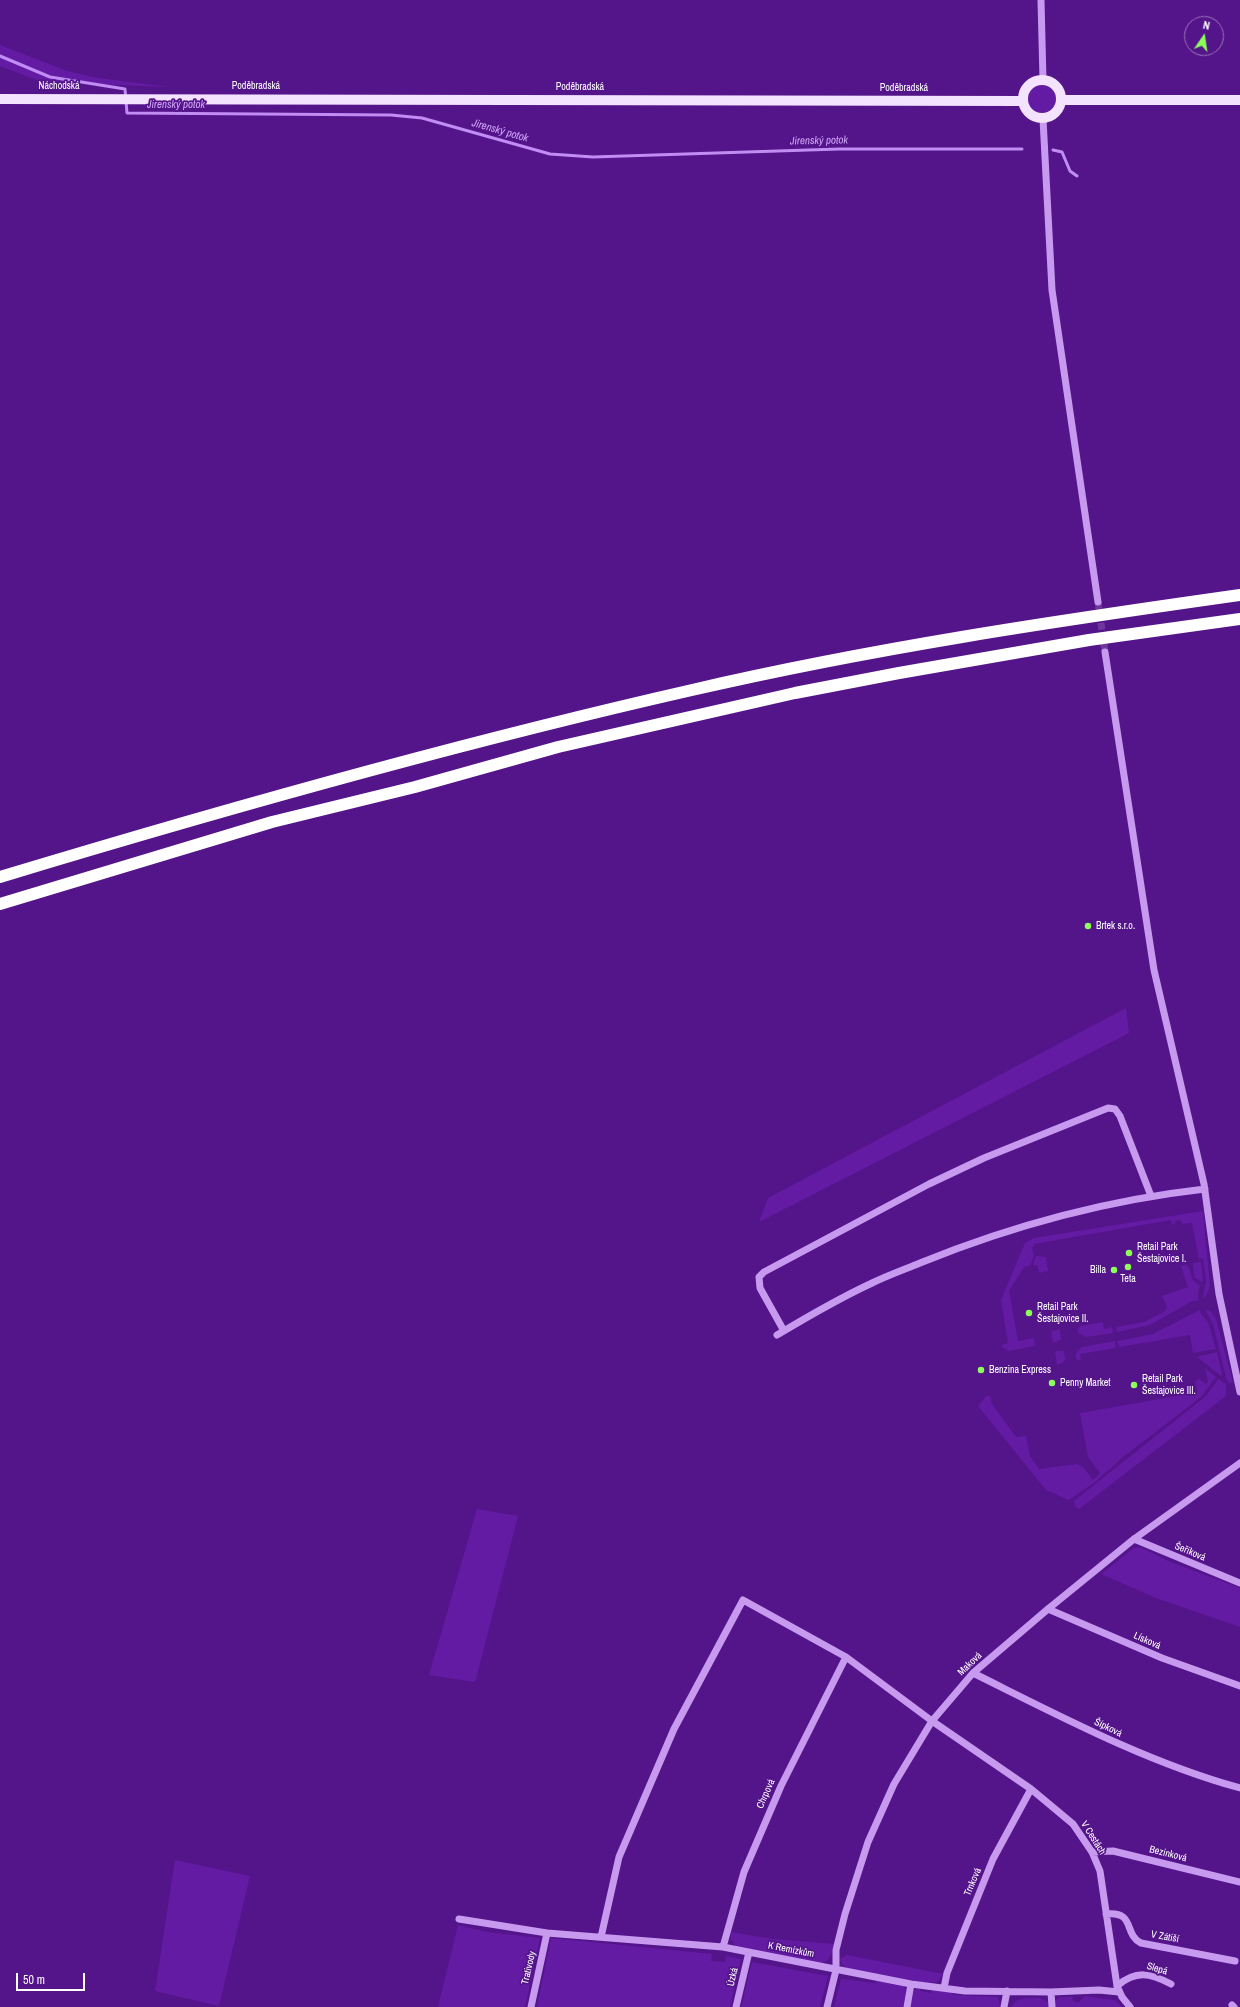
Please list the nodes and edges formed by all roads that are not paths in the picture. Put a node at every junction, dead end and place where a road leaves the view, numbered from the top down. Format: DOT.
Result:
graph roads {
  1 [pos="1042,0"];
  2 [pos="1044,80"];
  3 [pos="119,98"];
  4 [pos="0,99"];
  5 [pos="1061,100"];
  6 [pos="1240,100"];
  7 [pos="1022,101"];
  8 [pos="1043,119"];
  9 [pos="1240,595"];
  10 [pos="1098,602"];
  11 [pos="1240,619"];
  12 [pos="1105,652"];
  13 [pos="0,877"];
  14 [pos="0,904"];
  15 [pos="1205,1189"];
  16 [pos="1151,1196"];
  17 [pos="784,1331"];
  18 [pos="777,1335"];
  19 [pos="1240,1392"];
  20 [pos="1240,1463"];
  21 [pos="1134,1539"];
  22 [pos="1240,1583"];
  23 [pos="1048,1608"];
  24 [pos="846,1657"];
  25 [pos="973,1673"];
  26 [pos="1240,1686"];
  27 [pos="932,1721"];
  28 [pos="1240,1788"];
  29 [pos="1031,1789"];
  30 [pos="1092,1852"];
  31 [pos="1240,1882"];
  32 [pos="1106,1914"];
  33 [pos="458,1918"];
  34 [pos="547,1933"];
  35 [pos="601,1937"];
  36 [pos="723,1947"];
  37 [pos="749,1952"];
  38 [pos="1235,1961"];
  39 [pos="836,1970"];
  40 [pos="911,1984"];
  41 [pos="1171,1984"];
  42 [pos="944,1988"];
  43 [pos="1118,1989"];
  44 [pos="1007,1991"];
  45 [pos="1051,1992"];
  46 [pos="531,2007"];
  47 [pos="736,2007"];
  48 [pos="827,2007"];
  49 [pos="906,2007"];
  50 [pos="1004,2007"];
  51 [pos="1052,2007"];
  52 [pos="1130,2007"];
  1 -- 2 [label="street"];
  2 -- 5 [label="main road"];
  2 -- 7 [label="main road"];
  3 -- 4 [label="main road, Náchodská"];
  3 -- 7 [label="main road, Poděbradská"];
  5 -- 6 [label="main road"];
  5 -- 8 [label="main road"];
  7 -- 8 [label="main road"];
  8 -- 10 [label="street"];
  9 -- 13 [label="highway"];
  11 -- 14 [label="highway"];
  12 -- 15 [label="street"];
  15 -- 16 [label="street"];
  15 -- 19 [label="street"];
  16 -- 17 [label="street"];
  16 -- 17 [label="street"];
  17 -- 18 [label="street"];
  20 -- 21 [label="street, Maková"];
  21 -- 22 [label="street, Šeříková"];
  21 -- 23 [label="street, Maková"];
  23 -- 25 [label="street, Maková"];
  23 -- 26 [label="street, Lísková"];
  24 -- 27 [label="street, V Cestách"];
  24 -- 35 [label="street, V Cestách"];
  24 -- 36 [label="street, Chrpová"];
  25 -- 27 [label="street, Maková"];
  25 -- 28 [label="street, Šípková"];
  27 -- 29 [label="street, V Cestách"];
  27 -- 39 [label="street, Maková"];
  29 -- 30 [label="street, V Cestách"];
  29 -- 42 [label="street, Trnková"];
  30 -- 31 [label="street, Bezinková"];
  30 -- 32 [label="street, V Cestách"];
  32 -- 38 [label="street, V Zátiší"];
  32 -- 43 [label="street, V Cestách"];
  33 -- 34 [label="street, K Remízkům"];
  34 -- 35 [label="street, K Remízkům"];
  34 -- 46 [label="street, Trativody"];
  35 -- 36 [label="street, K Remízkům"];
  36 -- 37 [label="street, K Remízkům"];
  37 -- 39 [label="street, K Remízkům"];
  37 -- 47 [label="street, Úzká"];
  39 -- 40 [label="street, K Remízkům"];
  39 -- 48 [label="street, Maková"];
  40 -- 42 [label="street, K Remízkům"];
  40 -- 49 [label="street"];
  41 -- 43 [label="street, Slepá"];
  42 -- 44 [label="street, K Remízkům"];
  43 -- 45 [label="street, K Remízkům"];
  43 -- 52 [label="street"];
  44 -- 45 [label="street, K Remízkům"];
  44 -- 50 [label="street"];
  45 -- 51 [label="street"];
}
